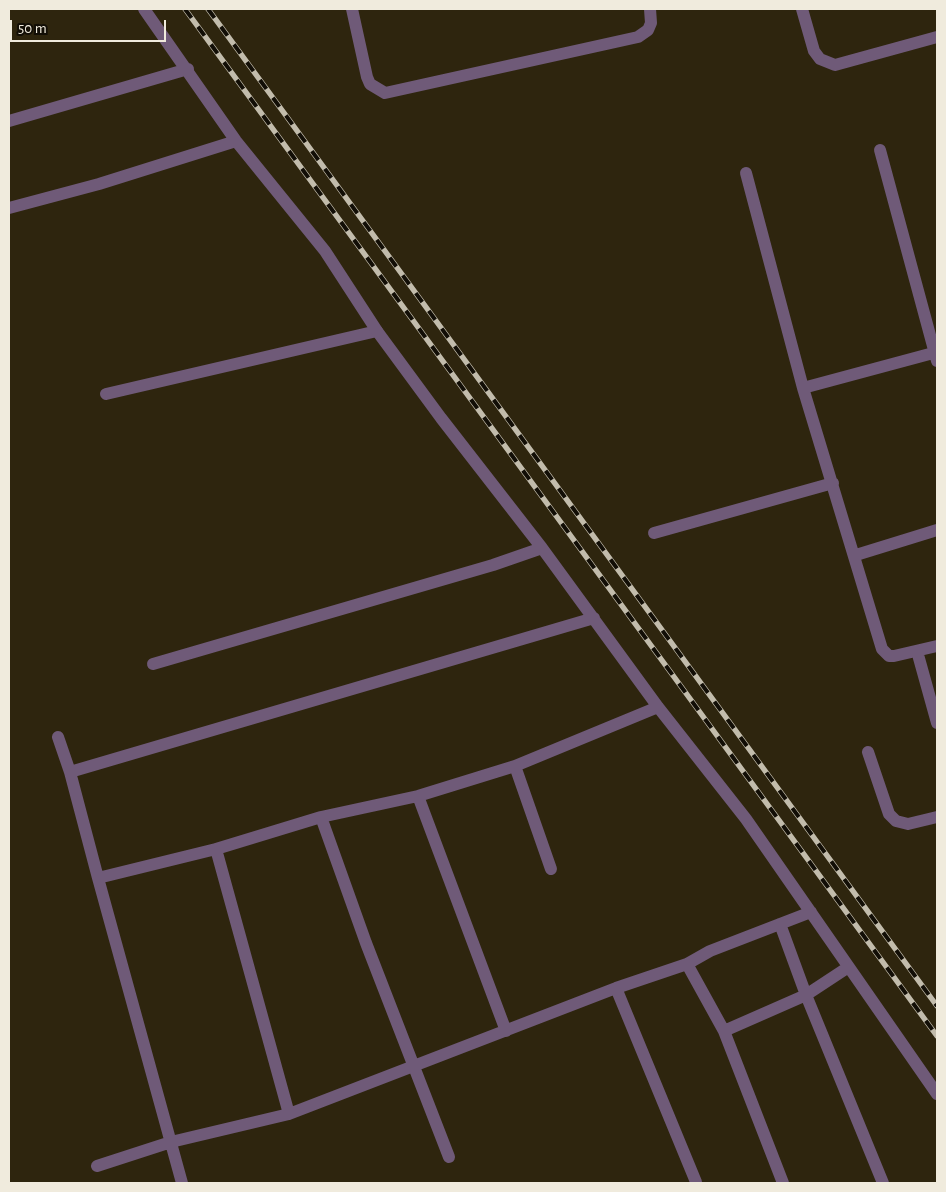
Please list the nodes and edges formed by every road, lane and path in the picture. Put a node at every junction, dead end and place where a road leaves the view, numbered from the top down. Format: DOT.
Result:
graph roads {
  1 [pos="144,9"];
  2 [pos="352,9"];
  3 [pos="650,9"];
  4 [pos="802,9"];
  5 [pos="937,38"];
  6 [pos="188,69"];
  7 [pos="9,121"];
  8 [pos="236,141"];
  9 [pos="880,150"];
  10 [pos="746,173"];
  11 [pos="9,208"];
  12 [pos="377,331"];
  13 [pos="936,355"];
  14 [pos="803,388"];
  15 [pos="106,394"];
  16 [pos="833,483"];
  17 [pos="937,530"];
  18 [pos="654,533"];
  19 [pos="542,548"];
  20 [pos="856,555"];
  21 [pos="594,618"];
  22 [pos="937,646"];
  23 [pos="917,651"];
  24 [pos="153,664"];
  25 [pos="658,707"];
  26 [pos="937,723"];
  27 [pos="58,737"];
  28 [pos="868,752"];
  29 [pos="515,766"];
  30 [pos="70,772"];
  31 [pos="418,796"];
  32 [pos="937,817"];
  33 [pos="321,818"];
  34 [pos="216,849"];
  35 [pos="551,869"];
  36 [pos="98,878"];
  37 [pos="811,912"];
  38 [pos="780,924"];
  39 [pos="687,964"];
  40 [pos="848,968"];
  41 [pos="616,988"];
  42 [pos="806,995"];
  43 [pos="506,1030"];
  44 [pos="724,1031"];
  45 [pos="415,1066"];
  46 [pos="937,1094"];
  47 [pos="290,1114"];
  48 [pos="171,1142"];
  49 [pos="449,1157"];
  50 [pos="98,1166"];
  51 [pos="182,1183"];
  52 [pos="695,1183"];
  53 [pos="783,1183"];
  54 [pos="883,1183"];
  1 -- 6 [label="street"];
  2 -- 3 [label="street"];
  4 -- 5 [label="street"];
  6 -- 7 [label="street"];
  6 -- 8 [label="street"];
  8 -- 11 [label="street"];
  8 -- 12 [label="street"];
  9 -- 13 [label="street"];
  10 -- 14 [label="street"];
  12 -- 15 [label="street"];
  12 -- 19 [label="street"];
  13 -- 14 [label="street"];
  14 -- 16 [label="street"];
  16 -- 18 [label="street"];
  16 -- 20 [label="street"];
  17 -- 20 [label="street"];
  19 -- 21 [label="street"];
  19 -- 24 [label="street"];
  20 -- 23 [label="street"];
  21 -- 25 [label="street"];
  21 -- 30 [label="street"];
  22 -- 23 [label="street"];
  23 -- 26 [label="street"];
  25 -- 29 [label="street"];
  25 -- 37 [label="street"];
  27 -- 30 [label="street"];
  28 -- 32 [label="street"];
  29 -- 31 [label="street"];
  29 -- 35 [label="street"];
  30 -- 36 [label="street"];
  31 -- 33 [label="street"];
  31 -- 43 [label="street"];
  33 -- 34 [label="street"];
  33 -- 45 [label="street"];
  34 -- 36 [label="street"];
  34 -- 47 [label="street"];
  36 -- 48 [label="street"];
  37 -- 38 [label="street"];
  37 -- 40 [label="street"];
  38 -- 39 [label="street"];
  38 -- 42 [label="street"];
  39 -- 41 [label="street"];
  39 -- 44 [label="street"];
  40 -- 42 [label="street"];
  40 -- 46 [label="street"];
  41 -- 43 [label="street"];
  41 -- 52 [label="street"];
  42 -- 44 [label="street"];
  42 -- 54 [label="street"];
  43 -- 45 [label="street"];
  44 -- 53 [label="street"];
  45 -- 47 [label="street"];
  45 -- 49 [label="street"];
  47 -- 48 [label="street"];
  48 -- 50 [label="street"];
  48 -- 51 [label="street"];
}
